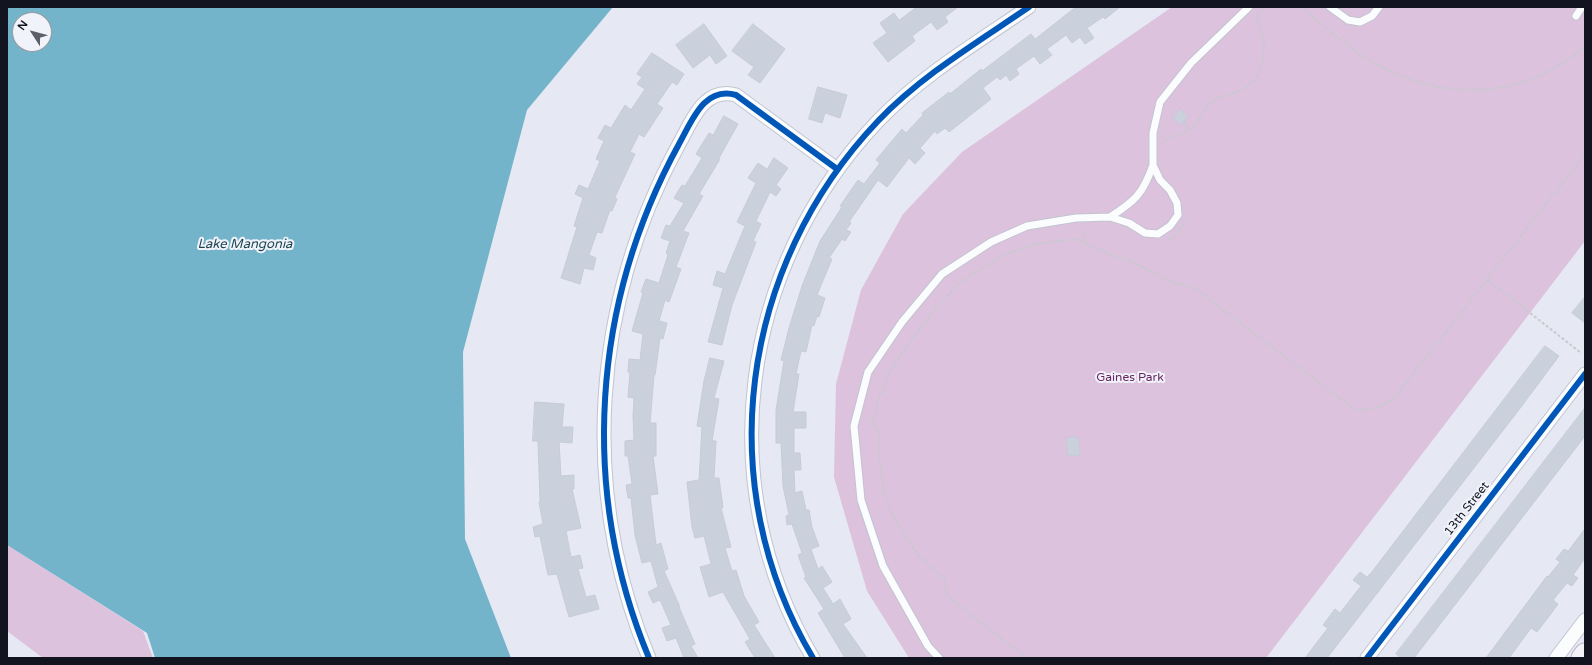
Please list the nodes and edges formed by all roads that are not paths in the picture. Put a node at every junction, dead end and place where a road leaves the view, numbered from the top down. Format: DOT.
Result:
graph roads {
  1 [pos="1030,7"];
  2 [pos="1249,7"];
  3 [pos="1330,7"];
  4 [pos="1379,7"];
  5 [pos="1582,7"];
  6 [pos="1576,16"];
  7 [pos="1153,165"];
  8 [pos="837,169"];
  9 [pos="1110,217"];
  10 [pos="1585,374"];
  11 [pos="1585,620"];
  12 [pos="1585,654"];
  13 [pos="649,658"];
  14 [pos="813,658"];
  15 [pos="939,658"];
  16 [pos="1367,658"];
  17 [pos="1556,658"];
  18 [pos="1582,658"];
  1 -- 8 [label="street"];
  2 -- 7 [label="lane"];
  3 -- 4 [label="lane"];
  5 -- 6 [label="lane"];
  7 -- 9 [label="lane"];
  7 -- 9 [label="lane"];
  8 -- 13 [label="street"];
  8 -- 14 [label="street"];
  9 -- 15 [label="lane"];
  10 -- 16 [label="street, 13th Street"];
  11 -- 17 [label="street"];
  12 -- 18 [label="main road"];
}
